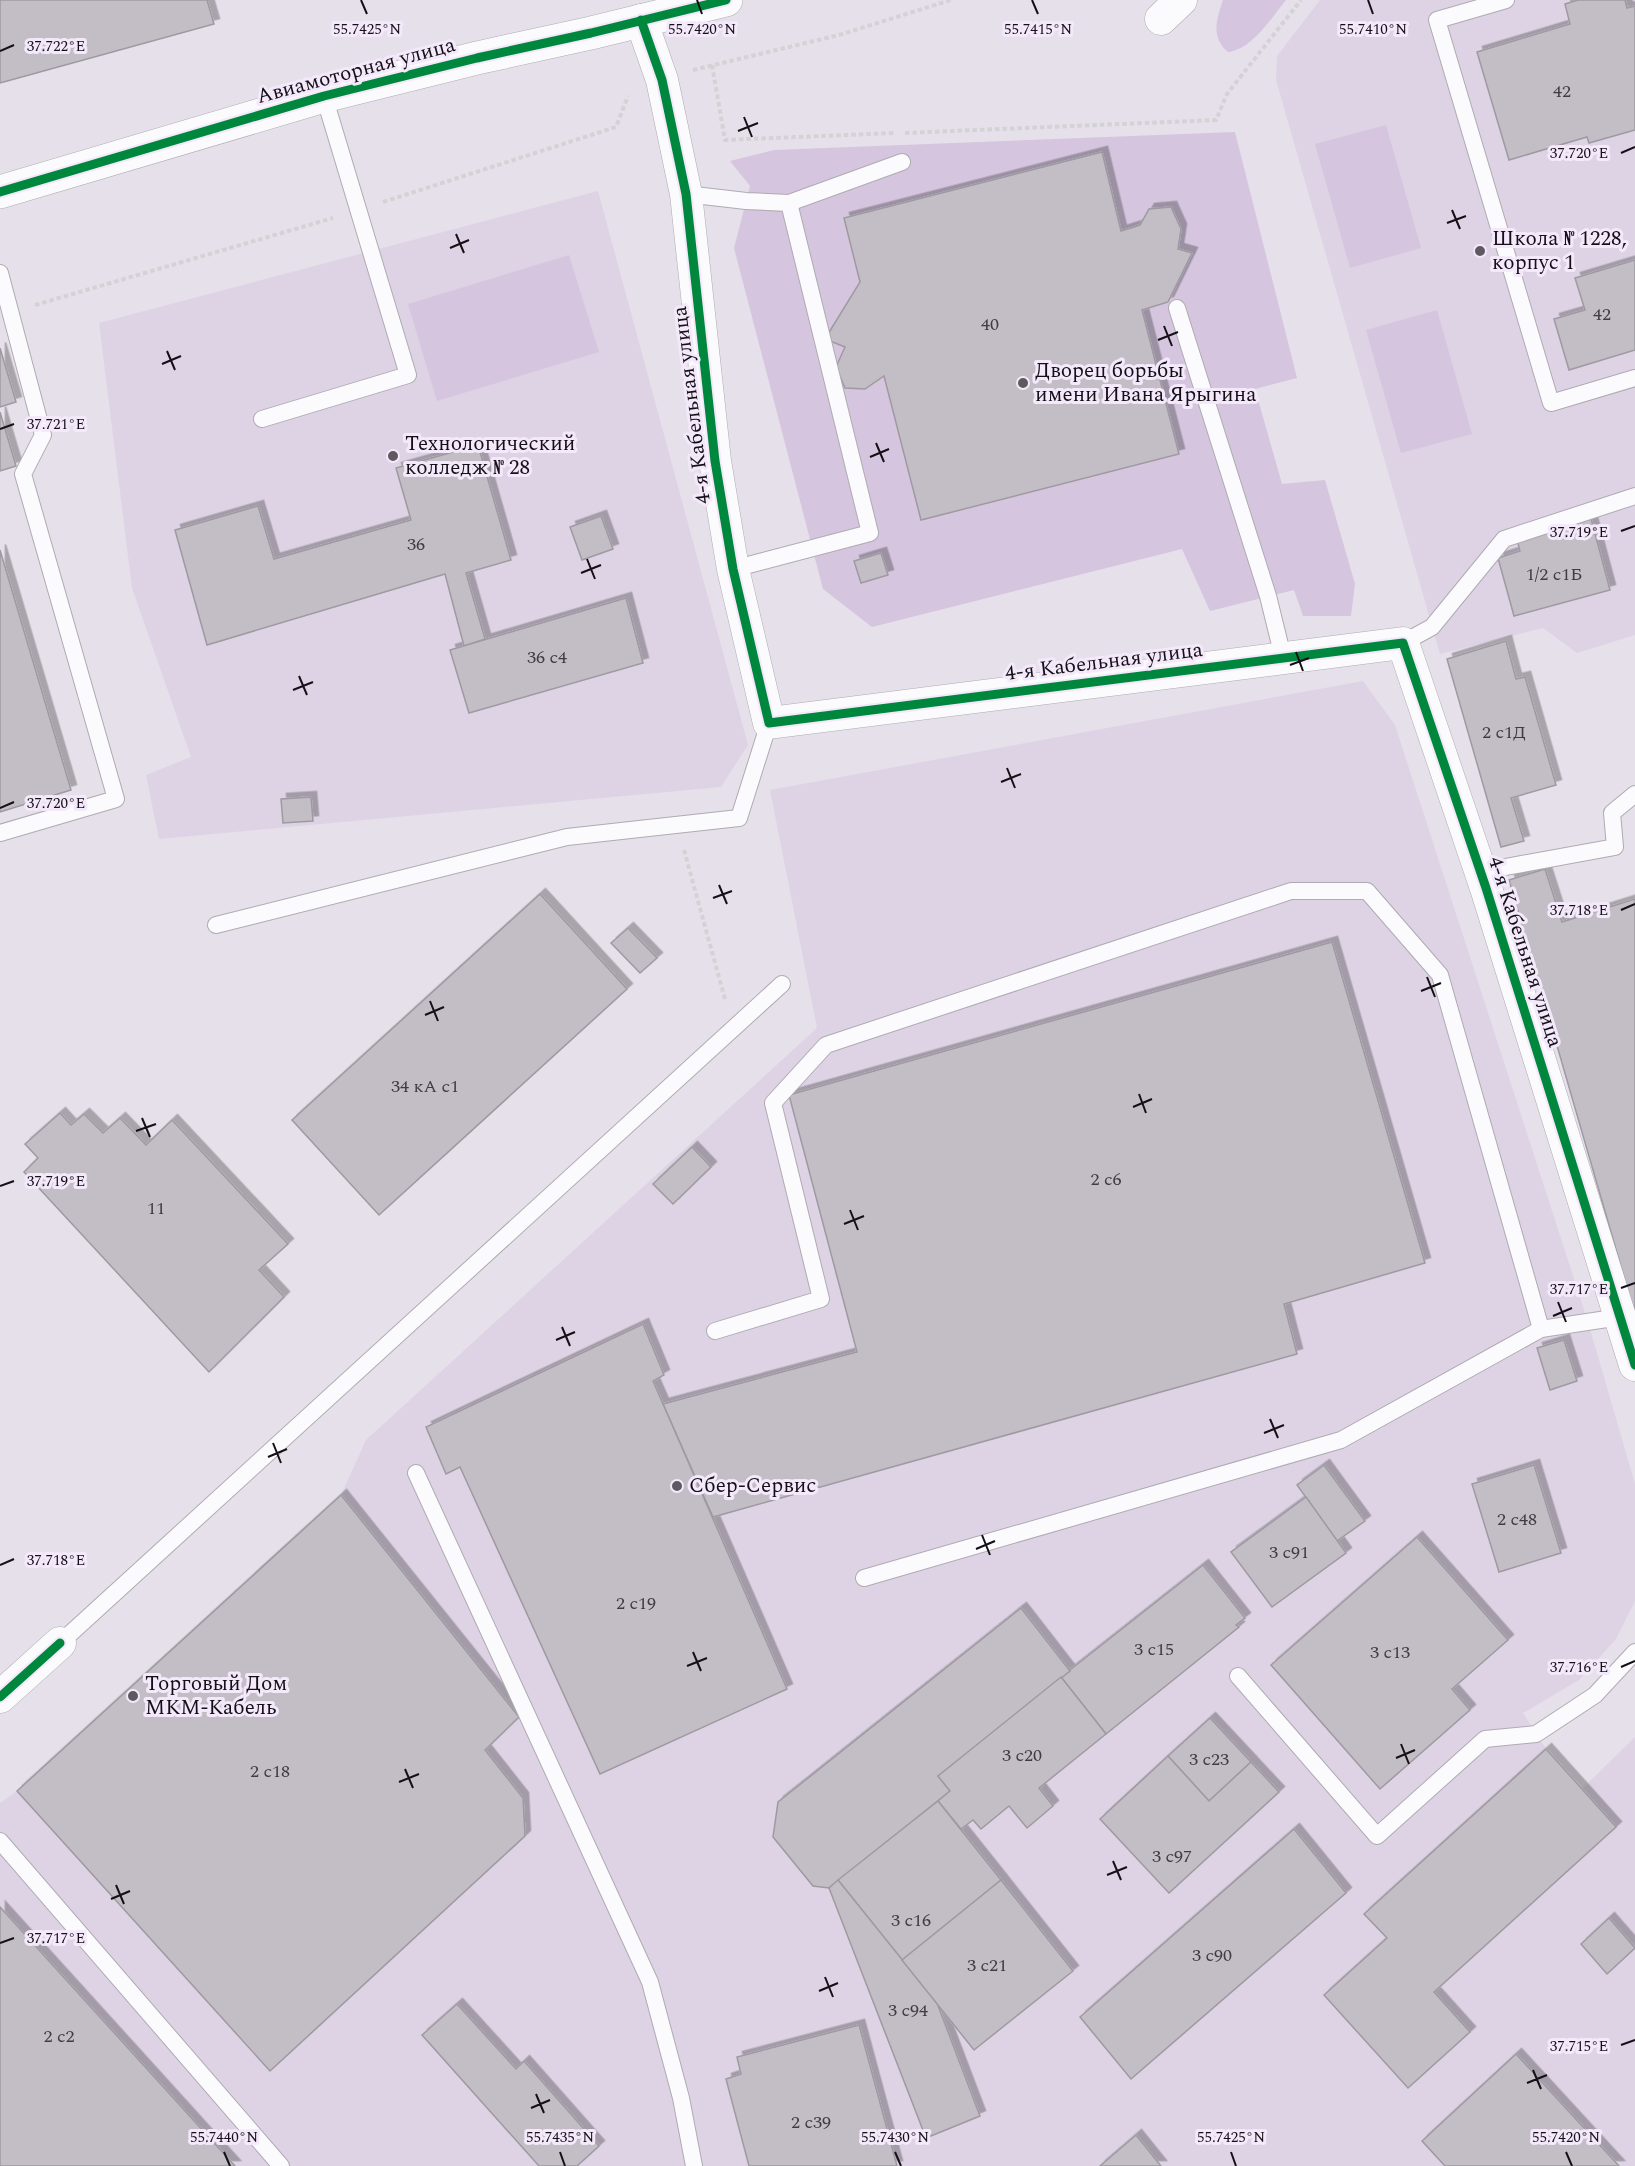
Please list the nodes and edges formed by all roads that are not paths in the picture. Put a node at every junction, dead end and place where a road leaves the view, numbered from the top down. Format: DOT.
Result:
graph roads {
  1 [pos="726,0"];
  2 [pos="1506,0"];
  3 [pos="641,20"];
  4 [pos="324,96"];
  5 [pos="902,162"];
  6 [pos="0,192"];
  7 [pos="686,194"];
  8 [pos="789,203"];
  9 [pos="0,273"];
  10 [pos="1177,308"];
  11 [pos="1635,378"];
  12 [pos="262,419"];
  13 [pos="1635,496"];
  14 [pos="733,569"];
  15 [pos="1403,643"];
  16 [pos="1283,657"];
  17 [pos="770,723"];
  18 [pos="1635,794"];
  19 [pos="0,833"];
  20 [pos="1486,888"];
  21 [pos="216,925"];
  22 [pos="782,984"];
  23 [pos="1620,1317"];
  24 [pos="1541,1329"];
  25 [pos="715,1331"];
  26 [pos="1635,1365"];
  27 [pos="416,1473"];
  28 [pos="864,1578"];
  29 [pos="60,1643"];
  30 [pos="1635,1652"];
  31 [pos="1238,1676"];
  32 [pos="0,1697"];
  33 [pos="0,1841"];
  34 [pos="281,2166"];
  35 [pos="694,2166"];
  1 -- 3 [label="street, Авиамоторная улица"];
  2 -- 11 [label="lane"];
  3 -- 4 [label="street, Авиамоторная улица"];
  3 -- 7 [label="street, 4-я Кабельная улица"];
  4 -- 6 [label="street, Авиамоторная улица"];
  4 -- 12 [label="lane"];
  5 -- 8 [label="lane"];
  7 -- 8 [label="lane"];
  7 -- 14 [label="street, 4-я Кабельная улица"];
  8 -- 14 [label="lane"];
  9 -- 19 [label="lane"];
  10 -- 16 [label="lane"];
  13 -- 15 [label="lane"];
  14 -- 17 [label="street, 4-я Кабельная улица"];
  15 -- 16 [label="street, 4-я Кабельная улица"];
  15 -- 20 [label="street, 4-я Кабельная улица"];
  16 -- 17 [label="street, 4-я Кабельная улица"];
  17 -- 21 [label="lane"];
  18 -- 20 [label="lane"];
  20 -- 23 [label="street, 4-я Кабельная улица"];
  22 -- 29 [label="lane"];
  23 -- 24 [label="lane"];
  23 -- 26 [label="street, 4-я Кабельная улица"];
  24 -- 25 [label="lane"];
  24 -- 28 [label="lane"];
  27 -- 35 [label="lane"];
  29 -- 32 [label="street"];
  30 -- 31 [label="lane"];
  33 -- 34 [label="lane"];
}
